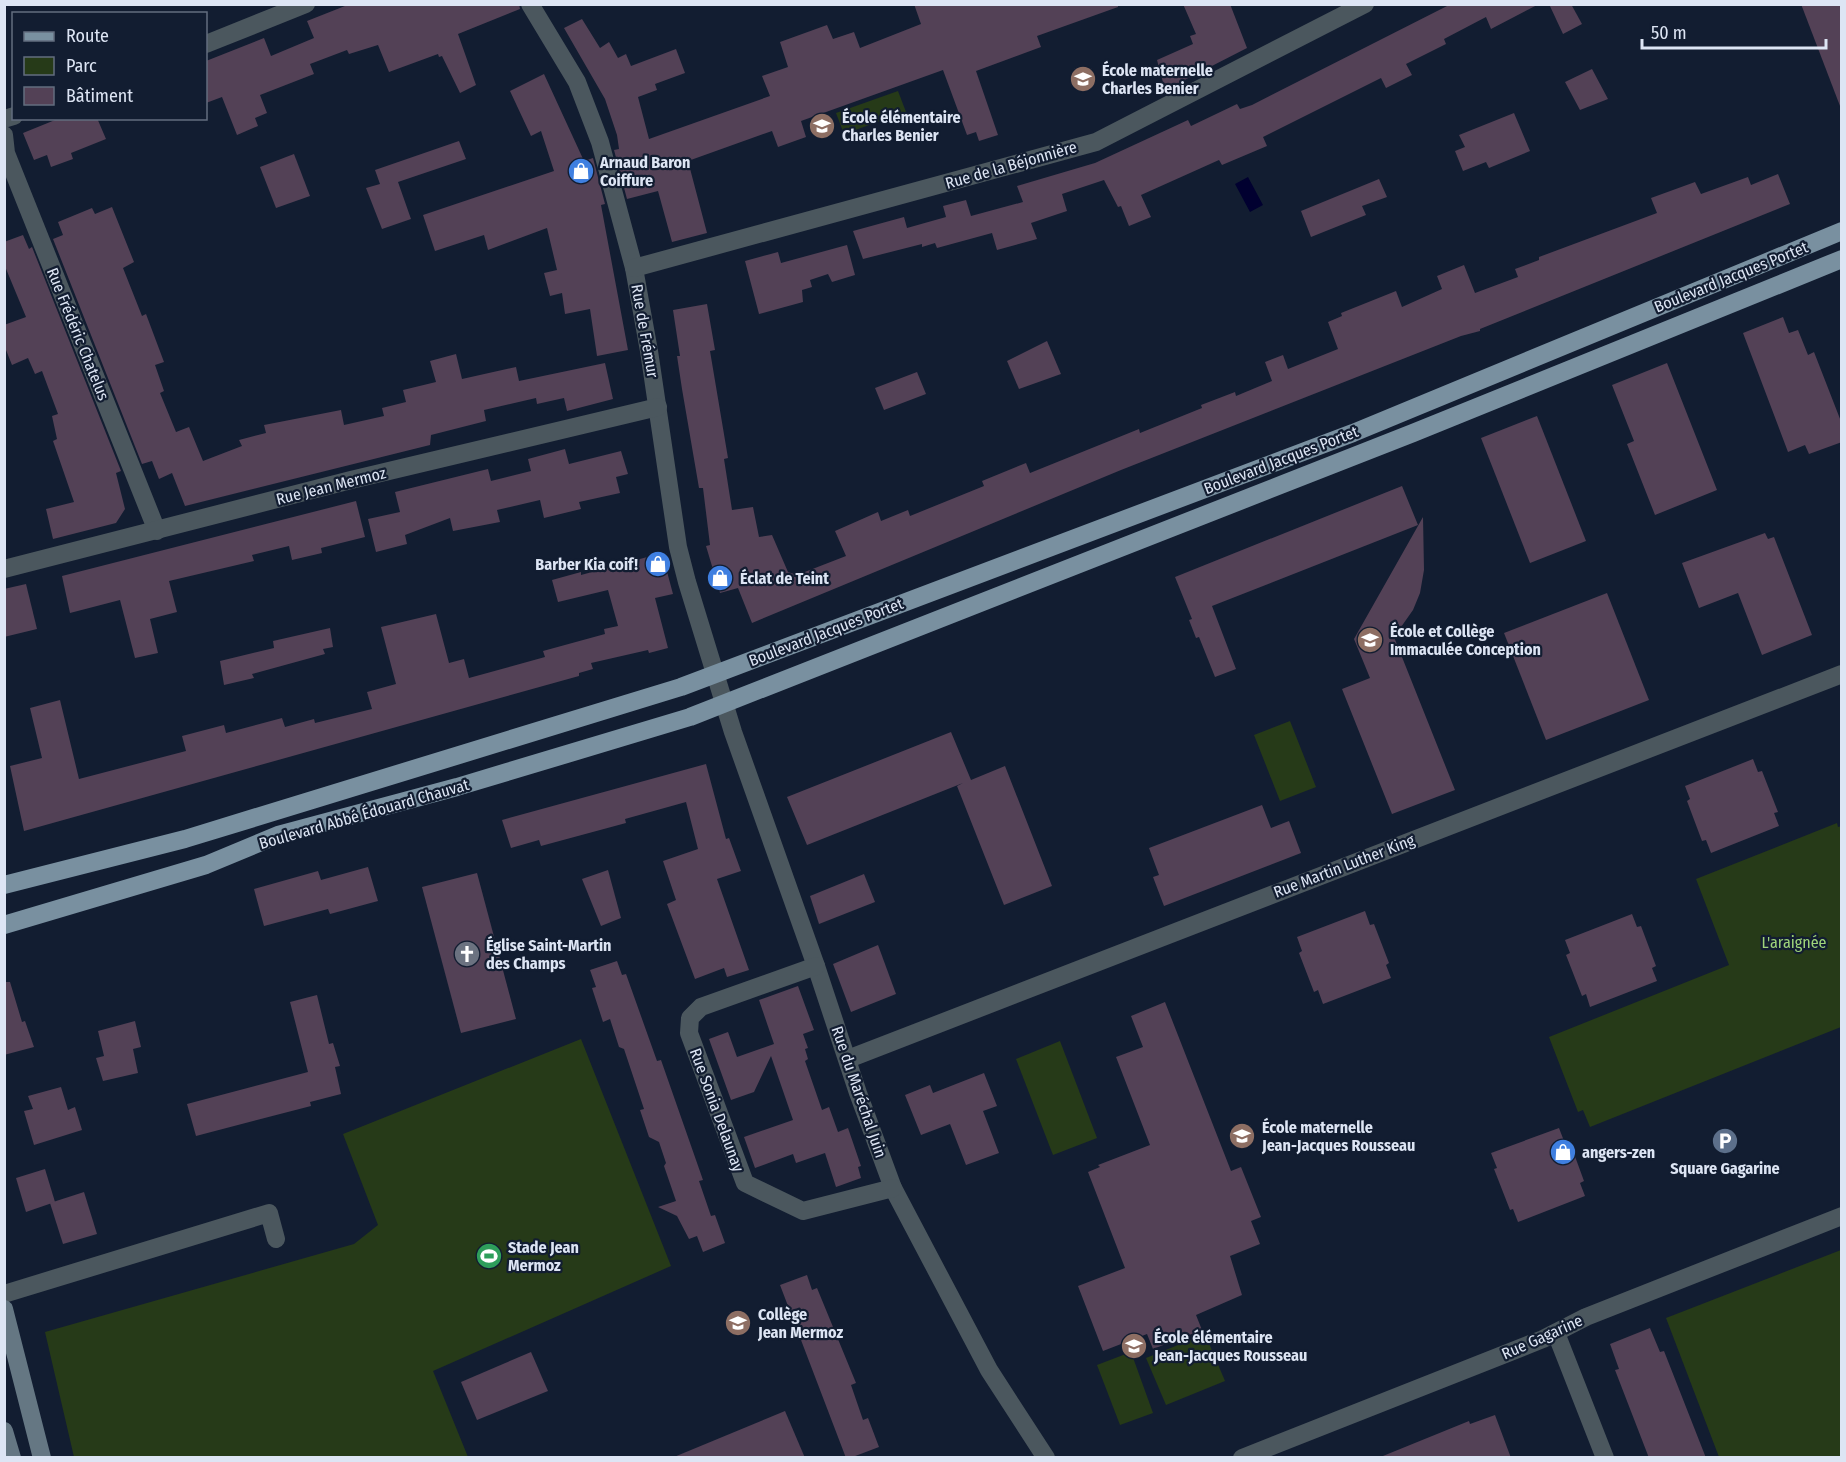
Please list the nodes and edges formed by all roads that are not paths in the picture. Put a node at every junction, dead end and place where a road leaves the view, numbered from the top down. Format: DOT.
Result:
graph roads {
  1 [pos="306,4"];
  2 [pos="530,4"];
  3 [pos="1365,4"];
  4 [pos="207,44"];
  5 [pos="4,135"];
  6 [pos="1842,231"];
  7 [pos="1842,259"];
  8 [pos="634,268"];
  9 [pos="658,407"];
  10 [pos="158,531"];
  11 [pos="4,569"];
  12 [pos="714,673"];
  13 [pos="1842,674"];
  14 [pos="724,704"];
  15 [pos="4,885"];
  16 [pos="4,925"];
  17 [pos="816,966"];
  18 [pos="848,1059"];
  19 [pos="893,1188"];
  20 [pos="1842,1216"];
  21 [pos="276,1239"];
  22 [pos="4,1294"];
  23 [pos="4,1309"];
  24 [pos="1556,1333"];
  25 [pos="4,1431"];
  26 [pos="12,1458"];
  27 [pos="42,1458"];
  28 [pos="1046,1458"];
  29 [pos="1242,1458"];
  30 [pos="1605,1458"];
  1 -- 4 [label="street"];
  2 -- 8 [label="street, Rue de Frémur"];
  3 -- 8 [label="street, Rue de la Béjonnière"];
  5 -- 10 [label="street, Rue Frédéric Chatelus"];
  6 -- 12 [label="main road, Boulevard Jacques Portet"];
  7 -- 14 [label="main road, Boulevard Jacques Portet"];
  8 -- 9 [label="street, Rue de Frémur"];
  9 -- 10 [label="street, Rue Jean Mermoz"];
  9 -- 12 [label="street, Rue de Frémur"];
  10 -- 11 [label="street, Rue Jean Mermoz"];
  12 -- 14 [label="street, Rue de Frémur"];
  12 -- 15 [label="main road, Boulevard Abbé Édouard Chauvat"];
  13 -- 18 [label="street, Rue Martin Luther King"];
  14 -- 16 [label="main road, Boulevard Abbé Édouard Chauvat"];
  14 -- 17 [label="street, Rue du Maréchal Juin"];
  17 -- 18 [label="street, Rue du Maréchal Juin"];
  17 -- 19 [label="street, Rue Sonia Delaunay"];
  18 -- 19 [label="street, Rue du Maréchal Juin"];
  19 -- 28 [label="street, Rue du Maréchal Juin"];
  20 -- 24 [label="street, Rue Gagarine"];
  21 -- 22 [label="street"];
  23 -- 27 [label="street"];
  24 -- 29 [label="street, Rue Gagarine"];
  24 -- 30 [label="street"];
  25 -- 26 [label="street"];
}
